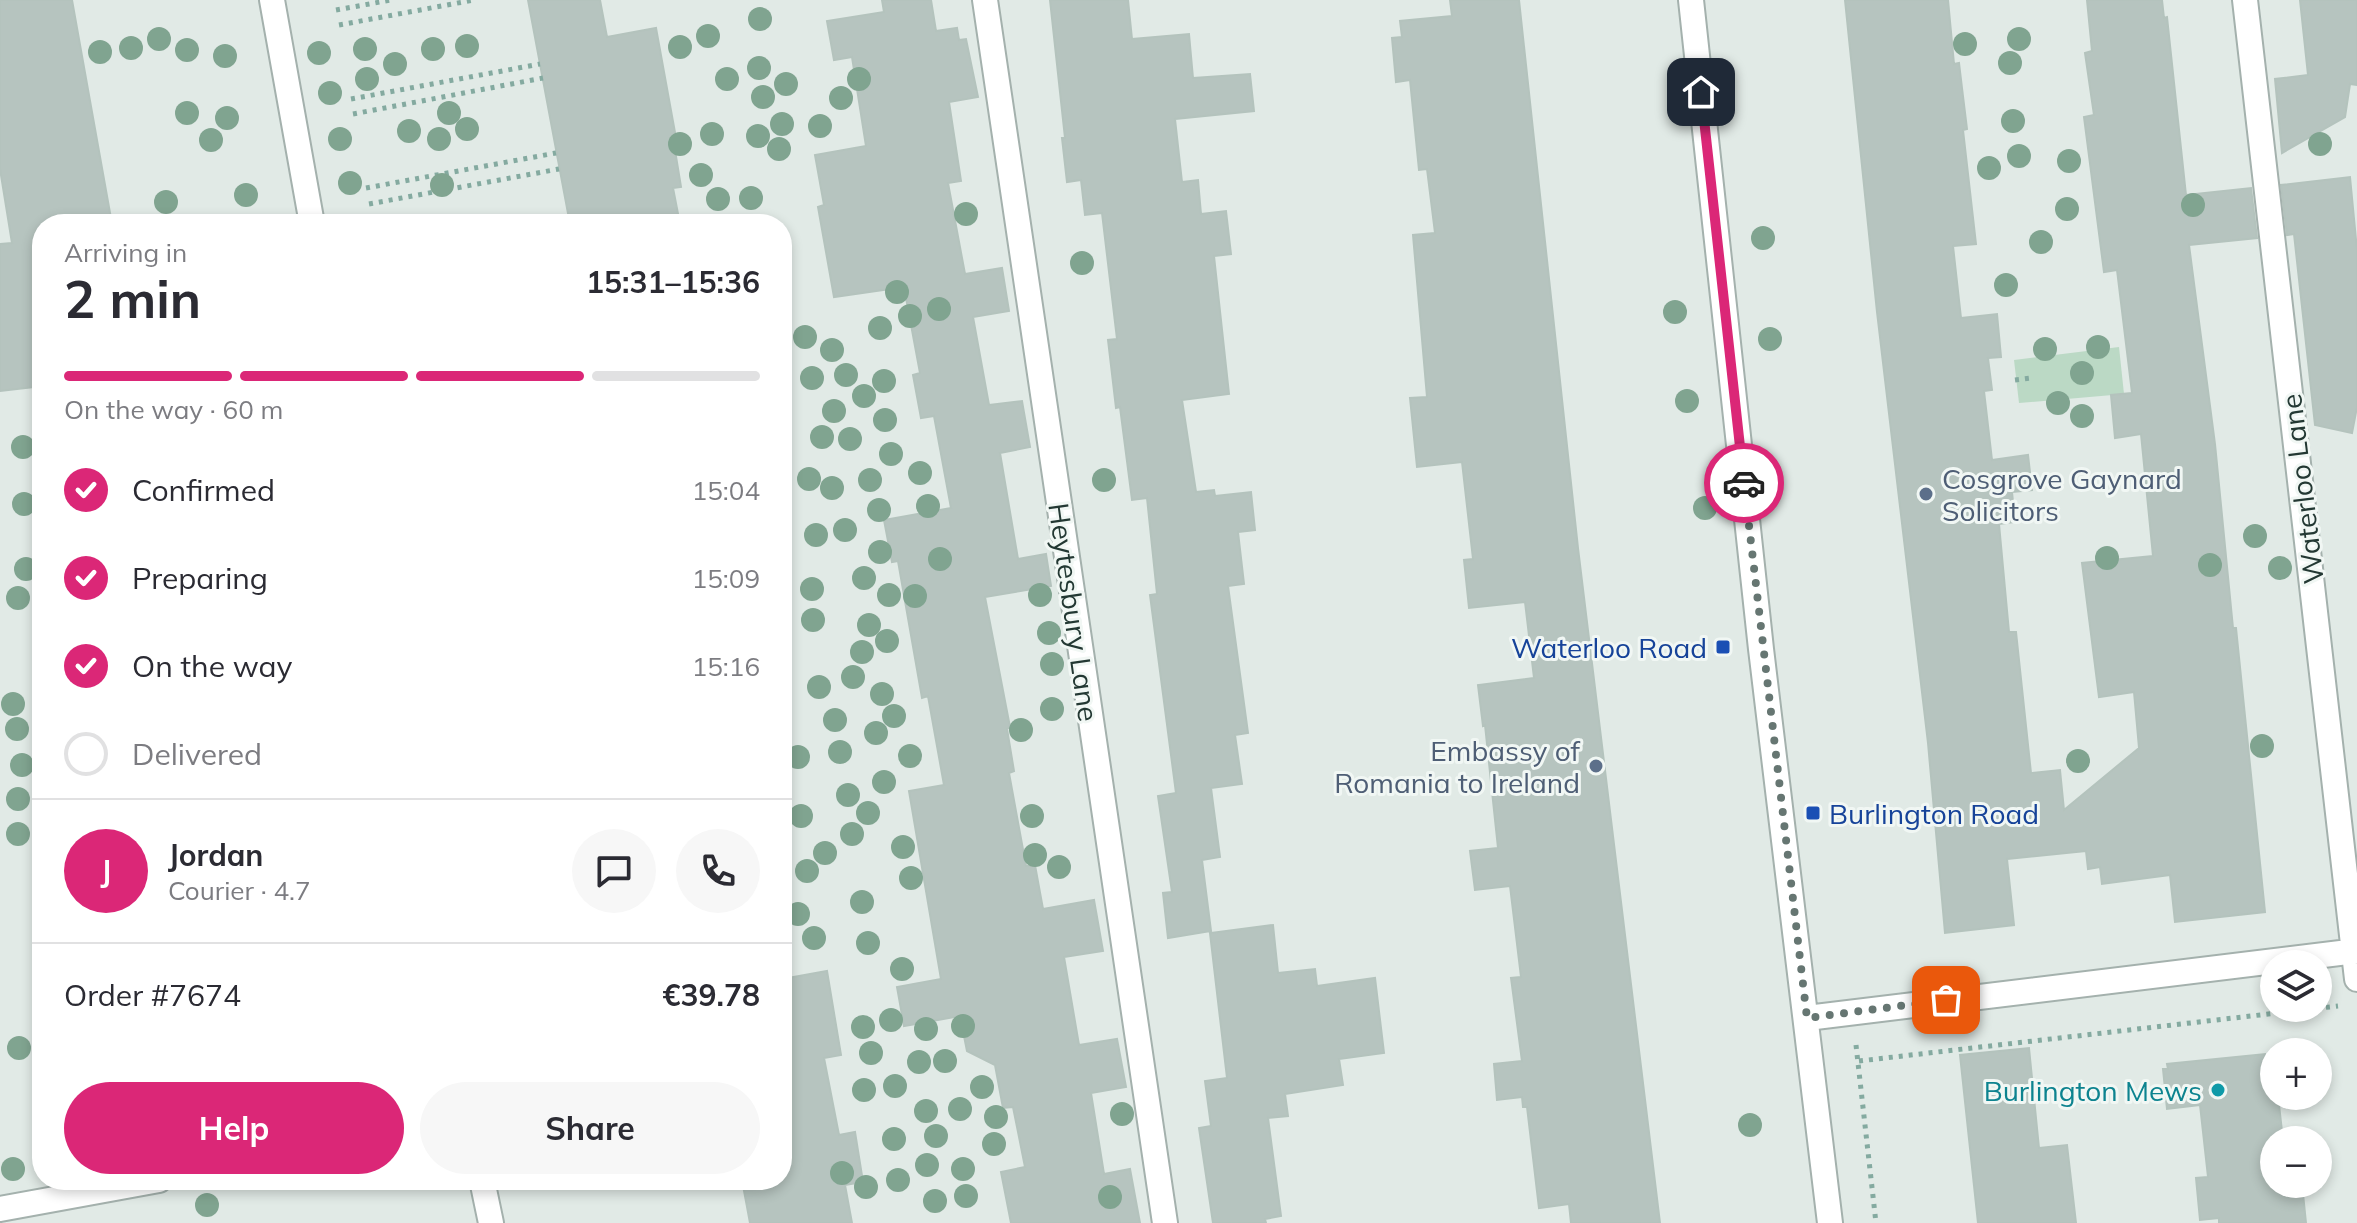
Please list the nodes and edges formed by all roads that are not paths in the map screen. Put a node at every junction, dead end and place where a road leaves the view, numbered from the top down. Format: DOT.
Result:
graph roads {
  1 [pos="272,0"];
  2 [pos="985,0"];
  3 [pos="1691,0"];
  4 [pos="2245,0"];
  5 [pos="310,214"];
  6 [pos="2355,951"];
  7 [pos="2357,979"];
  8 [pos="1807,1018"];
  9 [pos="104,1190"];
  10 [pos="484,1190"];
  11 [pos="0,1209"];
  12 [pos="491,1223"];
  13 [pos="1165,1223"];
  14 [pos="1830,1223"];
  1 -- 5 [label="street"];
  2 -- 13 [label="street, Heytesbury Lane"];
  3 -- 8 [label="street"];
  4 -- 6 [label="street, Waterloo Lane"];
  6 -- 7 [label="street, Waterloo Lane"];
  6 -- 8 [label="street"];
  8 -- 14 [label="street"];
  9 -- 11 [label="street"];
  10 -- 12 [label="street"];
}
